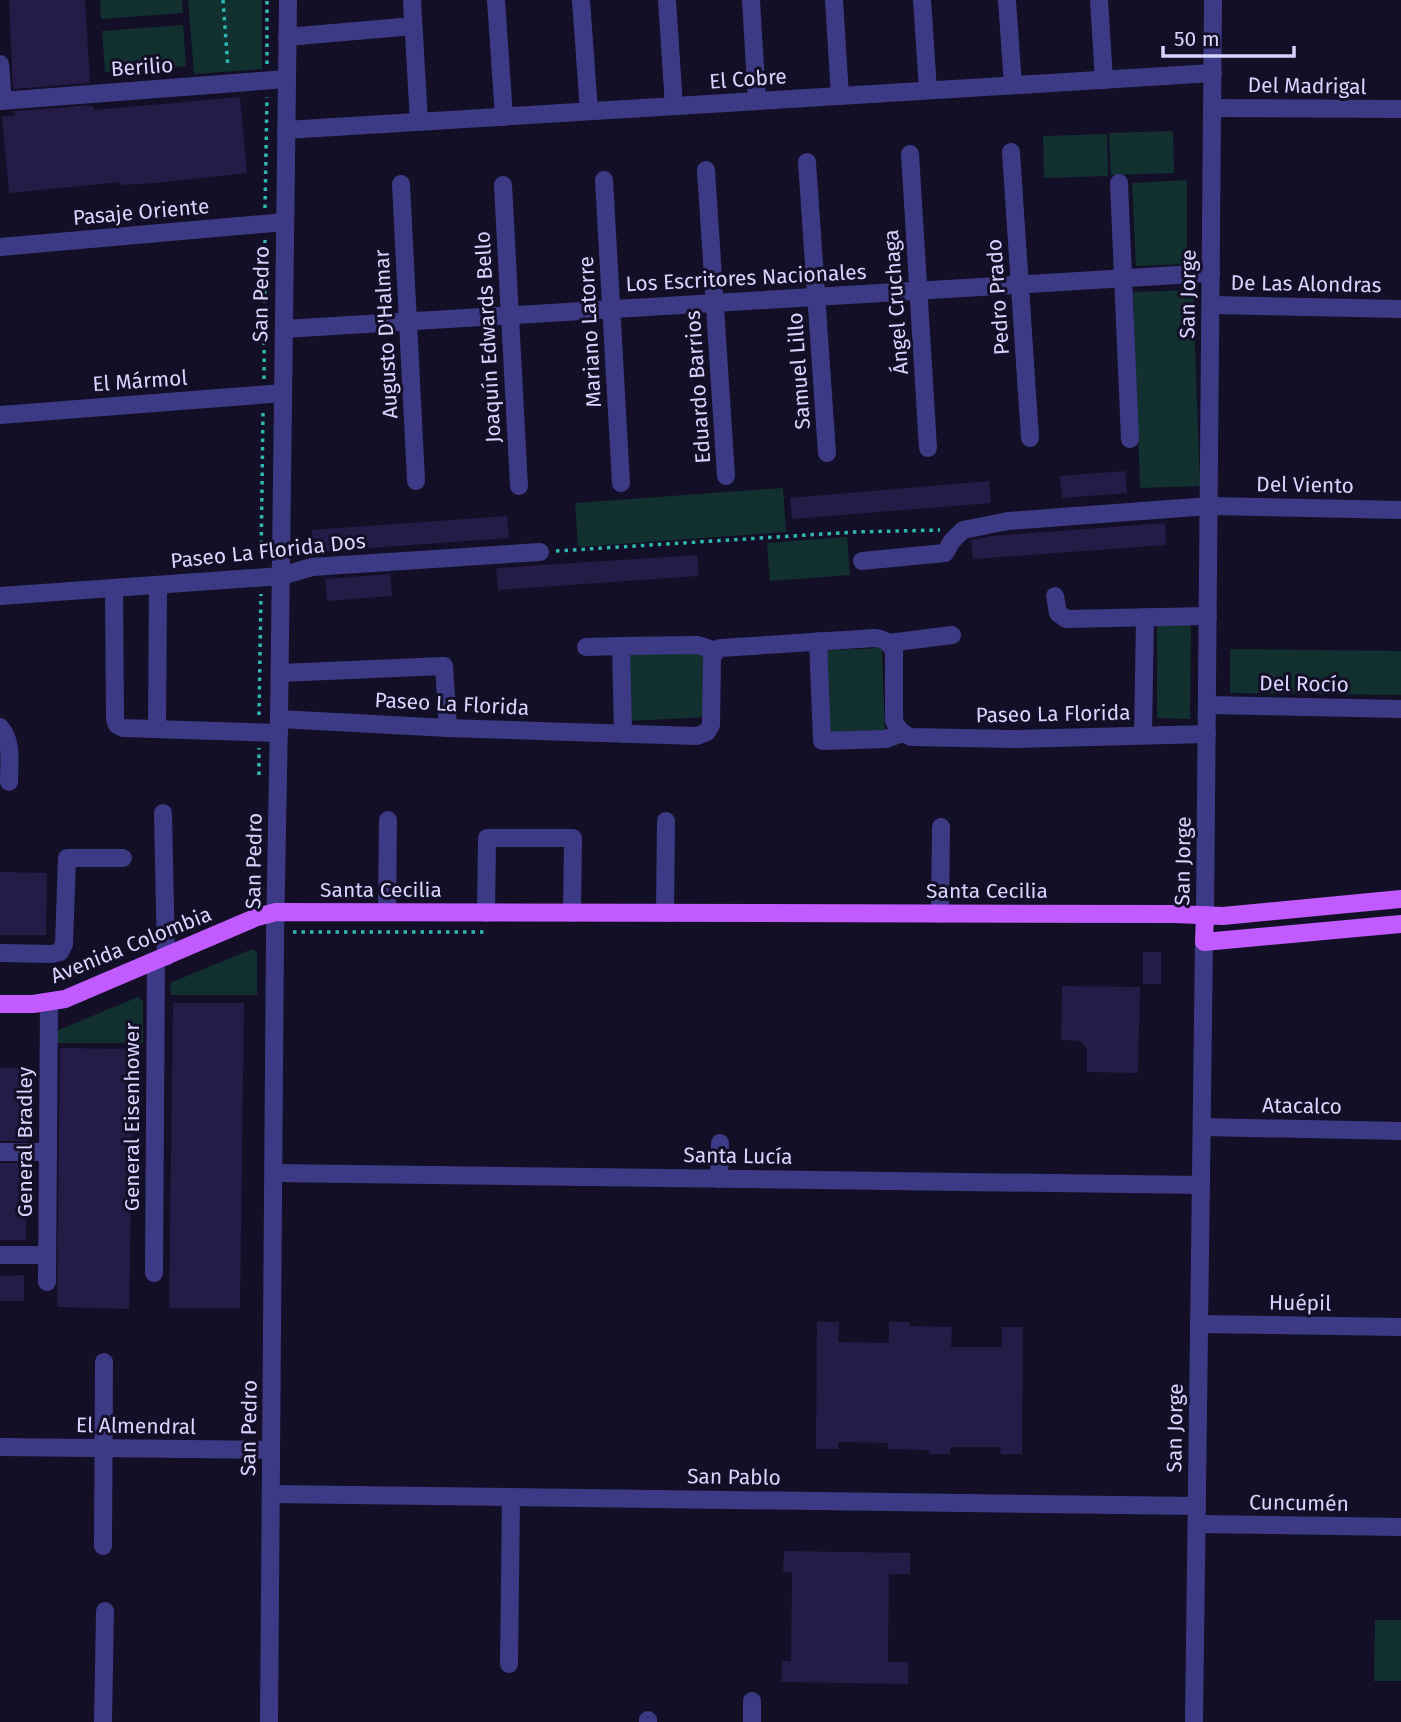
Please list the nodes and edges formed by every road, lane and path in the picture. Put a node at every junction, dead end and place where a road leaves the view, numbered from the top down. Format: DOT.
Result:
graph roads {
  1 [pos="223,0"];
  2 [pos="288,0"];
  3 [pos="412,0"];
  4 [pos="496,0"];
  5 [pos="582,0"];
  6 [pos="667,0"];
  7 [pos="751,0"];
  8 [pos="834,0"];
  9 [pos="922,0"];
  10 [pos="1007,0"];
  11 [pos="1099,0"];
  12 [pos="1213,0"];
  13 [pos="413,26"];
  14 [pos="287,37"];
  15 [pos="0,64"];
  16 [pos="1213,73"];
  17 [pos="287,79"];
  18 [pos="1104,80"];
  19 [pos="229,84"];
  20 [pos="1013,85"];
  21 [pos="928,90"];
  22 [pos="840,96"];
  23 [pos="1,101"];
  24 [pos="757,101"];
  25 [pos="674,106"];
  26 [pos="1212,108"];
  27 [pos="1401,109"];
  28 [pos="589,111"];
  29 [pos="504,117"];
  30 [pos="419,122"];
  31 [pos="286,130"];
  32 [pos="1011,152"];
  33 [pos="909,153"];
  34 [pos="807,162"];
  35 [pos="706,170"];
  36 [pos="604,180"];
  37 [pos="1119,183"];
  38 [pos="401,184"];
  39 [pos="502,185"];
  40 [pos="285,222"];
  41 [pos="0,247"];
  42 [pos="1211,273"];
  43 [pos="1124,278"];
  44 [pos="1020,284"];
  45 [pos="918,290"];
  46 [pos="816,297"];
  47 [pos="715,303"];
  48 [pos="1210,305"];
  49 [pos="611,309"];
  50 [pos="1401,309"];
  51 [pos="510,315"];
  52 [pos="408,321"];
  53 [pos="284,328"];
  54 [pos="283,393"];
  55 [pos="0,415"];
  56 [pos="1030,439"];
  57 [pos="1130,439"];
  58 [pos="928,448"];
  59 [pos="827,453"];
  60 [pos="726,476"];
  61 [pos="416,481"];
  62 [pos="621,482"];
  63 [pos="519,486"];
  64 [pos="1209,506"];
  65 [pos="1401,510"];
  66 [pos="963,530"];
  67 [pos="540,552"];
  68 [pos="862,561"];
  69 [pos="281,576"];
  70 [pos="158,584"];
  71 [pos="114,588"];
  72 [pos="0,596"];
  73 [pos="1055,596"];
  74 [pos="1208,616"];
  75 [pos="1145,617"];
  76 [pos="953,635"];
  77 [pos="818,641"];
  78 [pos="889,643"];
  79 [pos="621,646"];
  80 [pos="586,647"];
  81 [pos="716,651"];
  82 [pos="280,673"];
  83 [pos="1207,705"];
  84 [pos="1401,709"];
  85 [pos="279,726"];
  86 [pos="0,727"];
  87 [pos="448,728"];
  88 [pos="157,729"];
  89 [pos="902,733"];
  90 [pos="623,734"];
  91 [pos="1207,734"];
  92 [pos="1143,735"];
  93 [pos="9,782"];
  94 [pos="163,813"];
  95 [pos="388,820"];
  96 [pos="666,821"];
  97 [pos="941,827"];
  98 [pos="123,858"];
  99 [pos="1401,899"];
  100 [pos="276,912"];
  101 [pos="387,912"];
  102 [pos="486,913"];
  103 [pos="572,913"];
  104 [pos="665,913"];
  105 [pos="940,914"];
  106 [pos="1205,915"];
  107 [pos="1401,924"];
  108 [pos="1204,942"];
  109 [pos="0,953"];
  110 [pos="161,959"];
  111 [pos="49,1002"];
  112 [pos="0,1004"];
  113 [pos="1202,1127"];
  114 [pos="1401,1131"];
  115 [pos="720,1143"];
  116 [pos="0,1152"];
  117 [pos="48,1152"];
  118 [pos="274,1172"];
  119 [pos="719,1179"];
  120 [pos="1201,1185"];
  121 [pos="0,1255"];
  122 [pos="47,1255"];
  123 [pos="154,1273"];
  124 [pos="47,1282"];
  125 [pos="1199,1324"];
  126 [pos="1401,1327"];
  127 [pos="104,1362"];
  128 [pos="0,1447"];
  129 [pos="103,1448"];
  130 [pos="271,1450"];
  131 [pos="271,1494"];
  132 [pos="511,1497"];
  133 [pos="1197,1515"];
  134 [pos="1401,1527"];
  135 [pos="103,1546"];
  136 [pos="105,1611"];
  137 [pos="509,1664"];
  138 [pos="752,1702"];
  139 [pos="103,1722"];
  140 [pos="269,1722"];
  141 [pos="752,1722"];
  142 [pos="1194,1722"];
  1 -- 19 [label="path"];
  2 -- 14 [label="street, San Pedro"];
  3 -- 13 [label="street"];
  4 -- 29 [label="street"];
  5 -- 28 [label="street"];
  6 -- 25 [label="street"];
  7 -- 24 [label="street"];
  8 -- 22 [label="street"];
  9 -- 21 [label="street"];
  10 -- 20 [label="street"];
  11 -- 18 [label="street"];
  12 -- 16 [label="street, San Jorge"];
  13 -- 14 [label="street"];
  13 -- 30 [label="street"];
  14 -- 17 [label="street, San Pedro"];
  15 -- 23 [label="street"];
  16 -- 18 [label="street, El Cobre"];
  16 -- 26 [label="street, San Jorge"];
  17 -- 19 [label="street, Berilio"];
  17 -- 31 [label="street, San Pedro"];
  18 -- 20 [label="street, El Cobre"];
  19 -- 23 [label="street, Berilio"];
  20 -- 21 [label="street, El Cobre"];
  21 -- 22 [label="street, El Cobre"];
  22 -- 24 [label="street, El Cobre"];
  24 -- 25 [label="street, El Cobre"];
  25 -- 28 [label="street, El Cobre"];
  26 -- 27 [label="street, Del Madrigal"];
  26 -- 42 [label="street, San Jorge"];
  28 -- 29 [label="street, El Cobre"];
  29 -- 30 [label="street, El Cobre"];
  30 -- 31 [label="street, El Cobre"];
  31 -- 40 [label="street, San Pedro"];
  32 -- 44 [label="street, Pedro Prado"];
  33 -- 45 [label="street, Ángel Cruchaga"];
  34 -- 46 [label="street, Samuel Lillo"];
  35 -- 47 [label="street, Eduardo Barrios"];
  36 -- 49 [label="street, Mariano Latorre"];
  37 -- 43 [label="street"];
  38 -- 52 [label="street, Augusto D'Halmar"];
  39 -- 51 [label="street, Joaquín Edwards Bello"];
  40 -- 41 [label="street, Pasaje Oriente"];
  40 -- 53 [label="street, San Pedro"];
  42 -- 43 [label="street, Los Escritores Nacionales"];
  42 -- 48 [label="street, San Jorge"];
  43 -- 44 [label="street, Los Escritores Nacionales"];
  43 -- 57 [label="street"];
  44 -- 45 [label="street, Los Escritores Nacionales"];
  44 -- 56 [label="street, Pedro Prado"];
  45 -- 46 [label="street, Los Escritores Nacionales"];
  45 -- 58 [label="street, Ángel Cruchaga"];
  46 -- 47 [label="street, Los Escritores Nacionales"];
  46 -- 59 [label="street, Samuel Lillo"];
  47 -- 49 [label="street, Los Escritores Nacionales"];
  47 -- 60 [label="street, Eduardo Barrios"];
  48 -- 50 [label="street, De Las Alondras"];
  48 -- 64 [label="street, San Jorge"];
  49 -- 51 [label="street, Los Escritores Nacionales"];
  49 -- 62 [label="street, Mariano Latorre"];
  51 -- 52 [label="street, Los Escritores Nacionales"];
  51 -- 63 [label="street, Joaquín Edwards Bello"];
  52 -- 53 [label="street, Los Escritores Nacionales"];
  52 -- 61 [label="street, Augusto D'Halmar"];
  53 -- 54 [label="street, San Pedro"];
  54 -- 55 [label="street, El Mármol"];
  54 -- 69 [label="street, San Pedro"];
  64 -- 65 [label="street, Del Viento"];
  64 -- 66 [label="street, Del Viento"];
  64 -- 74 [label="street, San Jorge"];
  66 -- 67 [label="path"];
  66 -- 68 [label="street"];
  67 -- 69 [label="street, Paseo La Florida Dos"];
  69 -- 70 [label="street, Paseo La Florida Dos"];
  69 -- 82 [label="street, San Pedro"];
  70 -- 71 [label="street, Paseo La Florida Dos"];
  70 -- 88 [label="street"];
  71 -- 72 [label="street, Paseo La Florida Dos"];
  71 -- 88 [label="street, Paseo La Florida"];
  73 -- 75 [label="street"];
  74 -- 75 [label="street"];
  74 -- 83 [label="street, San Jorge"];
  75 -- 92 [label="street"];
  76 -- 78 [label="street"];
  77 -- 78 [label="street"];
  77 -- 81 [label="street"];
  77 -- 89 [label="street, Paseo La Florida"];
  78 -- 89 [label="street"];
  79 -- 80 [label="street"];
  79 -- 81 [label="street"];
  79 -- 90 [label="street"];
  81 -- 90 [label="street, Paseo La Florida"];
  82 -- 85 [label="street, San Pedro"];
  82 -- 87 [label="street, Paseo La Florida"];
  83 -- 84 [label="street, Del Rocío"];
  83 -- 91 [label="street, San Jorge"];
  85 -- 87 [label="street, Paseo La Florida"];
  85 -- 88 [label="street, Paseo La Florida"];
  85 -- 100 [label="street, San Pedro"];
  86 -- 93 [label="street"];
  87 -- 90 [label="street, Paseo La Florida"];
  89 -- 92 [label="street, Paseo La Florida"];
  91 -- 92 [label="street, Paseo La Florida"];
  91 -- 106 [label="street, San Jorge"];
  94 -- 110 [label="street, General Eisenhower"];
  95 -- 101 [label="street"];
  96 -- 104 [label="street"];
  97 -- 105 [label="street"];
  98 -- 109 [label="street"];
  99 -- 106 [label="main road, Santa Cecilia"];
  100 -- 101 [label="main road, Santa Cecilia"];
  100 -- 110 [label="main road, Avenida Colombia"];
  100 -- 118 [label="street, San Pedro"];
  101 -- 102 [label="main road, Santa Cecilia"];
  102 -- 103 [label="main road, Santa Cecilia"];
  102 -- 103 [label="street"];
  103 -- 104 [label="main road, Santa Cecilia"];
  104 -- 105 [label="main road, Santa Cecilia"];
  105 -- 106 [label="main road, Santa Cecilia"];
  106 -- 108 [label="main road, San Jorge"];
  107 -- 108 [label="main road"];
  108 -- 113 [label="street, San Jorge"];
  110 -- 111 [label="main road, Avenida Colombia"];
  110 -- 123 [label="street, General Eisenhower"];
  111 -- 112 [label="main road, Avenida Colombia"];
  111 -- 117 [label="street, General Bradley"];
  113 -- 114 [label="street, Atacalco"];
  113 -- 120 [label="street, San Jorge"];
  115 -- 119 [label="street"];
  116 -- 117 [label="street"];
  117 -- 122 [label="street, General Bradley"];
  118 -- 119 [label="street, Santa Lucía"];
  118 -- 130 [label="street, San Pedro"];
  119 -- 120 [label="street, Santa Lucía"];
  120 -- 125 [label="street, San Jorge"];
  121 -- 122 [label="street"];
  122 -- 124 [label="street, General Bradley"];
  125 -- 126 [label="street, Huépil"];
  125 -- 133 [label="street, San Jorge"];
  127 -- 129 [label="street"];
  128 -- 129 [label="street, El Almendral"];
  129 -- 130 [label="street, El Almendral"];
  129 -- 135 [label="street"];
  130 -- 131 [label="street, San Pedro"];
  131 -- 132 [label="street, San Pablo"];
  131 -- 140 [label="street, San Pedro"];
  132 -- 133 [label="street, San Pablo"];
  132 -- 137 [label="street"];
  133 -- 134 [label="street, Cuncumén"];
  133 -- 142 [label="street, San Jorge"];
  136 -- 139 [label="street"];
  138 -- 141 [label="street"];
}
